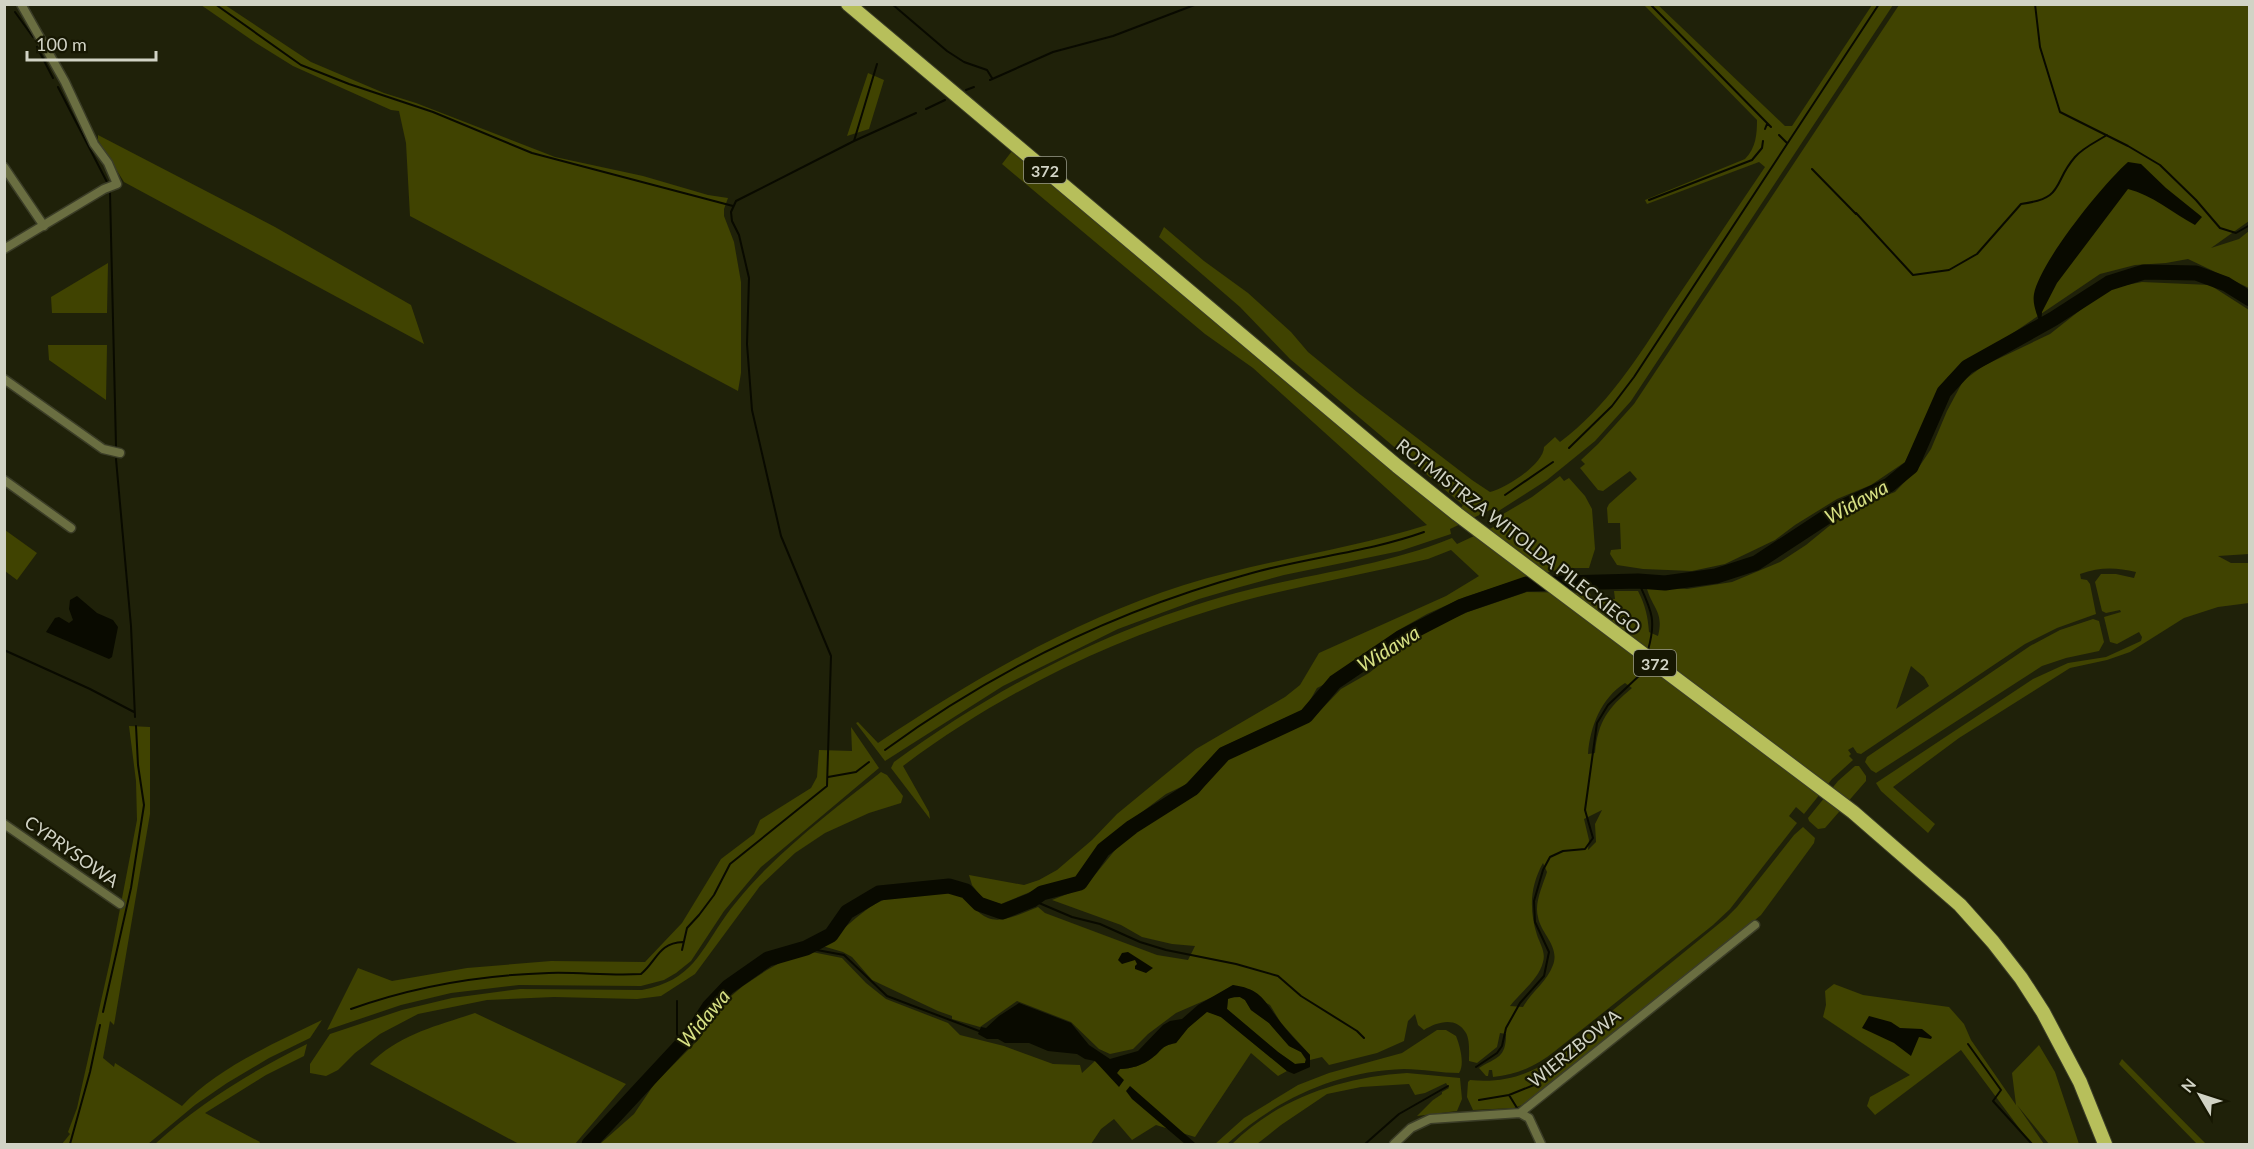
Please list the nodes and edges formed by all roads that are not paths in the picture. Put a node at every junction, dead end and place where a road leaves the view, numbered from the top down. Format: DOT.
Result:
graph roads {
  1 [pos="21,4"];
  2 [pos="848,4"];
  3 [pos="4,167"];
  4 [pos="44,226"];
  5 [pos="4,249"];
  6 [pos="4,379"];
  7 [pos="120,453"];
  8 [pos="4,480"];
  9 [pos="71,528"];
  10 [pos="4,824"];
  11 [pos="120,904"];
  12 [pos="1755,925"];
  13 [pos="1520,1113"];
  14 [pos="1394,1144"];
  15 [pos="1541,1144"];
  16 [pos="2105,1144"];
  1 -- 4 [label="street"];
  2 -- 16 [label="main road, ROTMISTRZA WITOLDA PILECKIEGO / 372"];
  3 -- 4 [label="street"];
  4 -- 5 [label="street"];
  6 -- 7 [label="street"];
  8 -- 9 [label="street"];
  10 -- 11 [label="street, CYPRYSOWA"];
  12 -- 13 [label="street, WIERZBOWA"];
  13 -- 14 [label="street"];
  13 -- 15 [label="street"];
}
